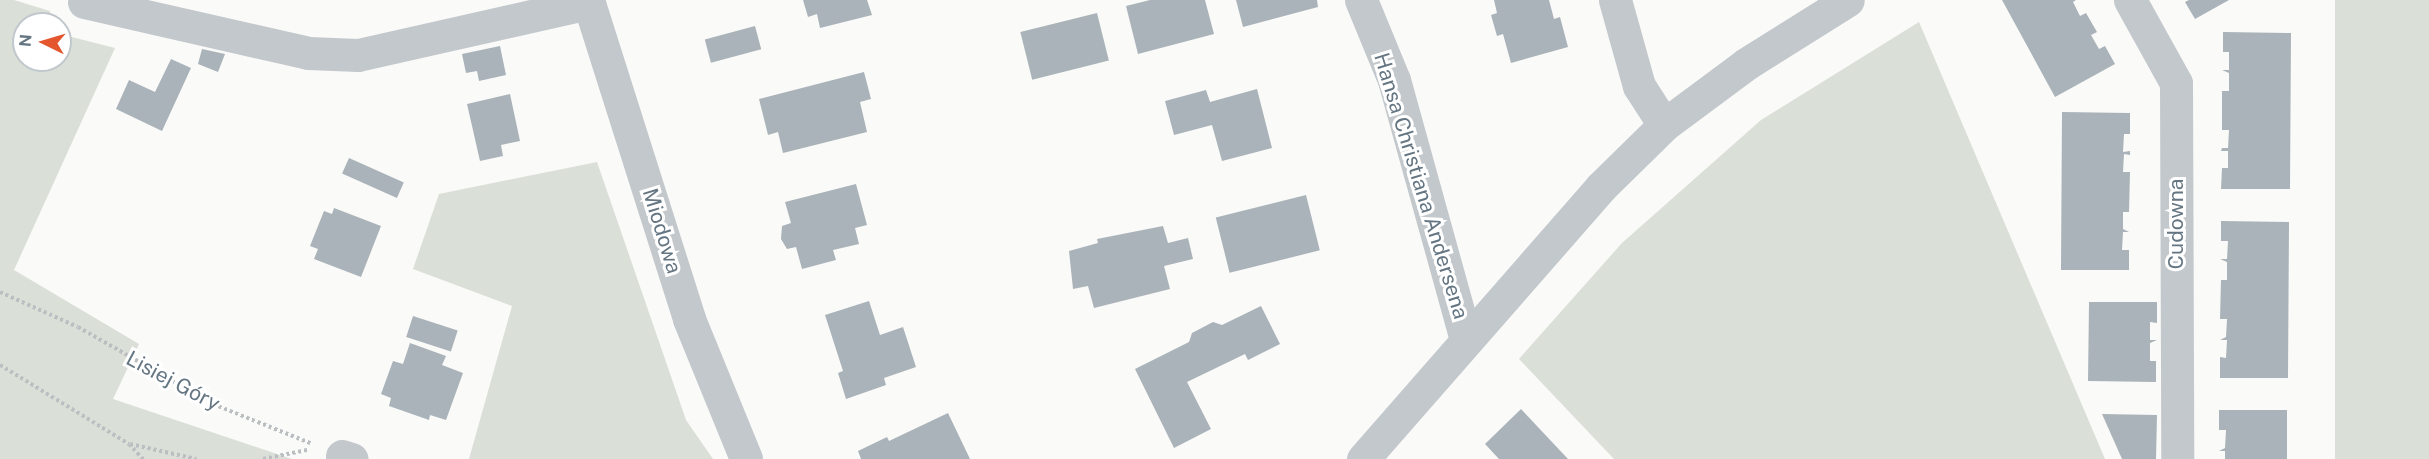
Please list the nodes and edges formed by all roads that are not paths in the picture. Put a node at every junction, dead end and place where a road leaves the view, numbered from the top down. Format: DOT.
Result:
graph roads {
  1 [pos="1361,0"];
  2 [pos="1615,0"];
  3 [pos="1848,0"];
  4 [pos="2130,0"];
  5 [pos="589,1"];
  6 [pos="84,2"];
  7 [pos="1664,125"];
  8 [pos="1466,339"];
  9 [pos="746,459"];
  10 [pos="1363,459"];
  11 [pos="2176,459"];
  1 -- 8 [label="street, Hansa Christiana Andersena"];
  2 -- 7 [label="street"];
  3 -- 7 [label="street, Hansa Christiana Andersena"];
  4 -- 11 [label="street, Cudowna"];
  5 -- 6 [label="street"];
  5 -- 9 [label="street, Miodowa"];
  7 -- 8 [label="street, Hansa Christiana Andersena"];
  8 -- 10 [label="street, Hansa Christiana Andersena"];
}
